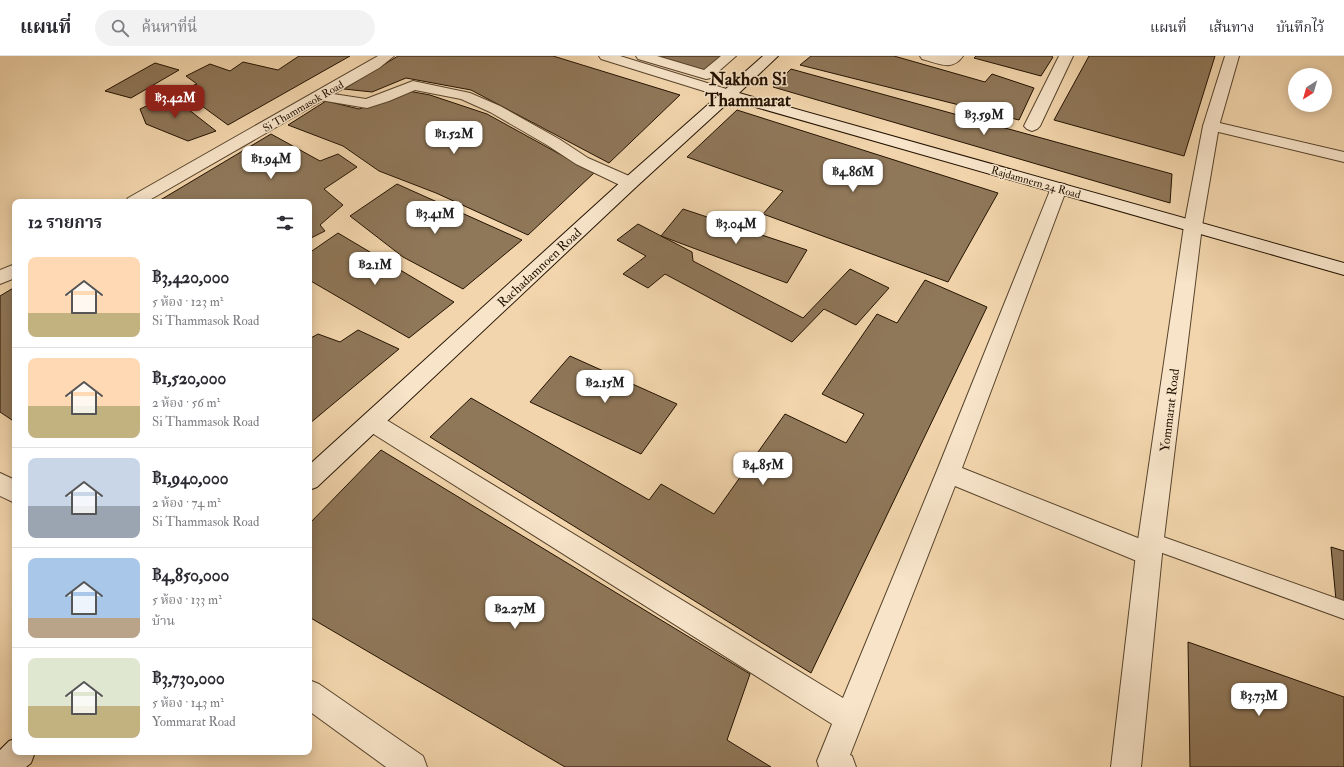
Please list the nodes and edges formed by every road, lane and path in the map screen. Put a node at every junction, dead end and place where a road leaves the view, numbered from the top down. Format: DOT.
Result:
graph roads {
  1 [pos="387,56"];
  2 [pos="606,56"];
  3 [pos="643,56"];
  4 [pos="729,56"];
  5 [pos="771,56"];
  6 [pos="927,56"];
  7 [pos="956,56"];
  8 [pos="1066,56"];
  9 [pos="1232,56"];
  10 [pos="728,94"];
  11 [pos="320,96"];
  12 [pos="1032,126"];
  13 [pos="1212,126"];
  14 [pos="1344,157"];
  15 [pos="630,183"];
  16 [pos="1059,188"];
  17 [pos="139,199"];
  18 [pos="1193,226"];
  19 [pos="1344,269"];
  20 [pos="12,272"];
  21 [pos="0,278"];
  22 [pos="372,422"];
  23 [pos="948,473"];
  24 [pos="312,477"];
  25 [pos="0,483"];
  26 [pos="12,491"];
  27 [pos="1151,548"];
  28 [pos="1344,610"];
  29 [pos="312,696"];
  30 [pos="849,718"];
  31 [pos="17,755"];
  32 [pos="4,767"];
  33 [pos="412,767"];
  34 [pos="841,767"];
  35 [pos="1126,767"];
  1 -- 11 [label="street, Si Thammasok Road"];
  2 -- 10 [label="street, Rajdamnern 24 Road"];
  3 -- 4 [label="street"];
  5 -- 10 [label="street, Rachadamnoen Road"];
  6 -- 7 [label="street"];
  8 -- 12 [label="street"];
  9 -- 13 [label="street, Yommarat Road"];
  10 -- 15 [label="street, Rachadamnoen Road"];
  10 -- 16 [label="street, Rajdamnern 24 Road"];
  11 -- 15 [label="street"];
  11 -- 17 [label="street, Si Thammasok Road"];
  13 -- 14 [label="street"];
  13 -- 18 [label="street, Yommarat Road"];
  15 -- 22 [label="street, Rachadamnoen Road"];
  16 -- 18 [label="street, Rajdamnern 24 Road"];
  16 -- 23 [label="street"];
  18 -- 19 [label="street, Rajdamnern 24 Road"];
  18 -- 27 [label="street, Yommarat Road"];
  20 -- 21 [label="street"];
  22 -- 24 [label="street, Rachadamnoen Road"];
  22 -- 30 [label="street"];
  23 -- 27 [label="street"];
  23 -- 30 [label="street"];
  25 -- 26 [label="street"];
  27 -- 28 [label="lane"];
  27 -- 35 [label="street, Yommarat Road"];
  29 -- 33 [label="street"];
  30 -- 34 [label="street"];
  31 -- 32 [label="street"];
}
